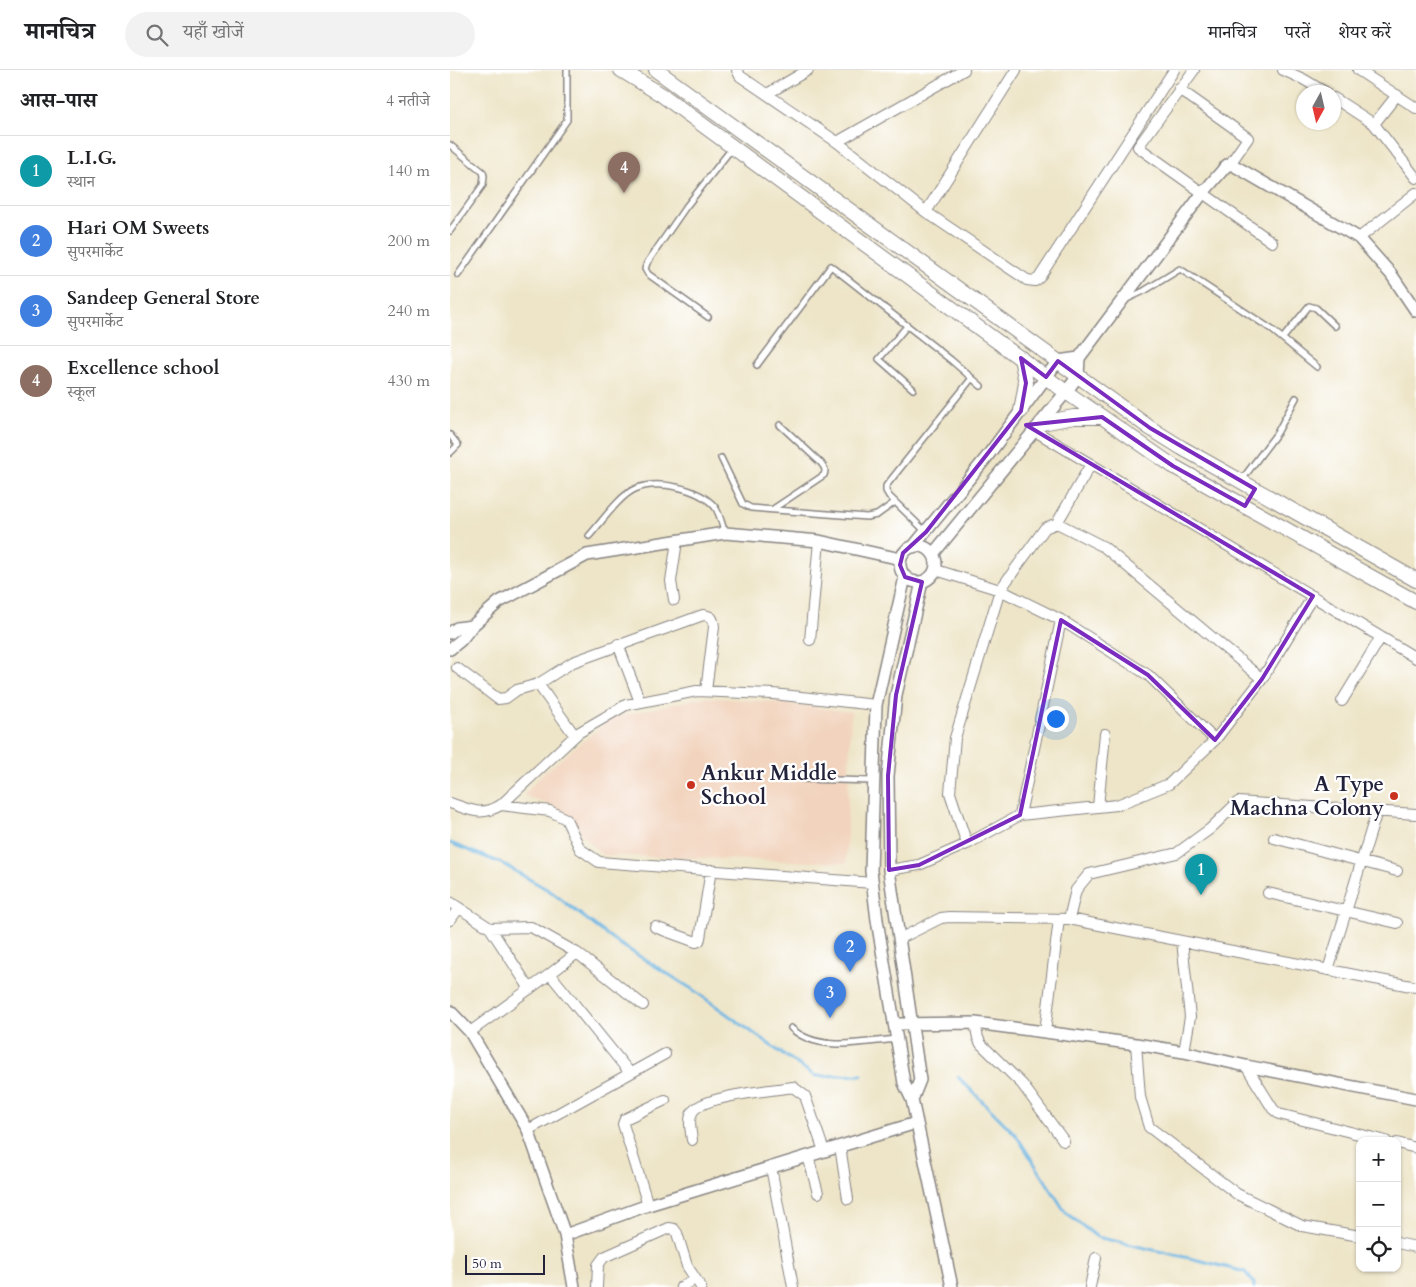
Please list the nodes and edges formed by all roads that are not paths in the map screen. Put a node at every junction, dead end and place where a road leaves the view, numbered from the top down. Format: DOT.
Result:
graph roads {
  1 [pos="567,70"];
  2 [pos="621,70"];
  3 [pos="656,70"];
  4 [pos="736,70"];
  5 [pos="808,70"];
  6 [pos="964,70"];
  7 [pos="1016,70"];
  8 [pos="1174,70"];
  9 [pos="1194,70"];
  10 [pos="1283,70"];
  11 [pos="1358,70"];
  12 [pos="1313,85"];
  13 [pos="1179,89"];
  14 [pos="767,94"];
  15 [pos="1396,95"];
  16 [pos="1341,103"];
  17 [pos="1416,108"];
  18 [pos="1374,124"];
  19 [pos="837,142"];
  20 [pos="450,145"];
  21 [pos="733,147"];
  22 [pos="1230,164"];
  23 [pos="1416,178"];
  24 [pos="1416,193"];
  25 [pos="1202,194"];
  26 [pos="926,212"];
  27 [pos="450,231"];
  28 [pos="1360,238"];
  29 [pos="1272,242"];
  30 [pos="458,275"];
  31 [pos="1122,302"];
  32 [pos="1416,311"];
  33 [pos="708,317"];
  34 [pos="907,326"];
  35 [pos="1335,326"];
  36 [pos="1283,338"];
  37 [pos="1021,358"];
  38 [pos="1079,358"];
  39 [pos="1058,361"];
  40 [pos="757,365"];
  41 [pos="1318,367"];
  42 [pos="1078,376"];
  43 [pos="1046,377"];
  44 [pos="972,378"];
  45 [pos="981,386"];
  46 [pos="913,389"];
  47 [pos="1066,392"];
  48 [pos="1296,398"];
  49 [pos="1021,411"];
  50 [pos="1102,417"];
  51 [pos="780,425"];
  52 [pos="1039,426"];
  53 [pos="1150,428"];
  54 [pos="450,435"];
  55 [pos="1139,442"];
  56 [pos="450,453"];
  57 [pos="721,458"];
  58 [pos="1091,464"];
  59 [pos="1241,481"];
  60 [pos="1255,489"];
  61 [pos="895,502"];
  62 [pos="1245,506"];
  63 [pos="772,510"];
  64 [pos="1057,523"];
  65 [pos="926,532"];
  66 [pos="725,533"];
  67 [pos="589,536"];
  68 [pos="677,541"];
  69 [pos="819,541"];
  70 [pos="913,547"];
  71 [pos="933,554"];
  72 [pos="901,559"];
  73 [pos="936,570"];
  74 [pos="905,577"];
  75 [pos="1416,580"];
  76 [pos="922,582"];
  77 [pos="1000,590"];
  78 [pos="1313,596"];
  79 [pos="674,600"];
  80 [pos="1416,602"];
  81 [pos="1061,620"];
  82 [pos="472,626"];
  83 [pos="450,633"];
  84 [pos="1381,637"];
  85 [pos="810,640"];
  86 [pos="618,644"];
  87 [pos="450,649"];
  88 [pos="1416,658"];
  89 [pos="457,668"];
  90 [pos="1262,679"];
  91 [pos="538,684"];
  92 [pos="706,692"];
  93 [pos="1342,701"];
  94 [pos="640,702"];
  95 [pos="876,705"];
  96 [pos="1105,734"];
  97 [pos="575,736"];
  98 [pos="1215,740"];
  99 [pos="803,779"];
  100 [pos="873,781"];
  101 [pos="450,803"];
  102 [pos="501,805"];
  103 [pos="1098,807"];
  104 [pos="1377,811"];
  105 [pos="1416,814"];
  106 [pos="1020,815"];
  107 [pos="1274,838"];
  108 [pos="967,844"];
  109 [pos="1361,861"];
  110 [pos="711,870"];
  111 [pos="889,870"];
  112 [pos="1397,871"];
  113 [pos="873,882"];
  114 [pos="1268,893"];
  115 [pos="454,905"];
  116 [pos="1347,911"];
  117 [pos="1064,919"];
  118 [pos="450,920"];
  119 [pos="1397,922"];
  120 [pos="655,927"];
  121 [pos="490,928"];
  122 [pos="899,940"];
  123 [pos="1182,941"];
  124 [pos="577,953"];
  125 [pos="1328,970"];
  126 [pos="550,974"];
  127 [pos="1416,987"];
  128 [pos="530,989"];
  129 [pos="644,1005"];
  130 [pos="450,1011"];
  131 [pos="975,1023"];
  132 [pos="894,1024"];
  133 [pos="912,1024"];
  134 [pos="791,1028"];
  135 [pos="470,1032"];
  136 [pos="1045,1032"];
  137 [pos="896,1039"];
  138 [pos="1136,1044"];
  139 [pos="1184,1052"];
  140 [pos="665,1054"];
  141 [pos="1246,1066"];
  142 [pos="630,1073"];
  143 [pos="1416,1099"];
  144 [pos="665,1100"];
  145 [pos="912,1100"];
  146 [pos="916,1122"];
  147 [pos="528,1130"];
  148 [pos="1370,1137"];
  149 [pos="692,1140"];
  150 [pos="1064,1141"];
  151 [pos="1401,1145"];
  152 [pos="840,1146"];
  153 [pos="1416,1148"];
  154 [pos="824,1151"];
  155 [pos="808,1156"];
  156 [pos="771,1167"];
  157 [pos="818,1193"];
  158 [pos="848,1199"];
  159 [pos="648,1205"];
  160 [pos="565,1235"];
  161 [pos="1356,1235"];
  162 [pos="1401,1244"];
  163 [pos="1416,1247"];
  164 [pos="1096,1258"];
  165 [pos="698,1283"];
  166 [pos="574,1287"];
  167 [pos="597,1287"];
  168 [pos="681,1287"];
  169 [pos="793,1287"];
  170 [pos="952,1287"];
  171 [pos="1090,1287"];
  1 -- 30 [label="lane"];
  2 -- 21 [label="main road"];
  3 -- 39 [label="main road"];
  4 -- 14 [label="street"];
  5 -- 14 [label="street"];
  6 -- 19 [label="street"];
  7 -- 26 [label="street"];
  8 -- 26 [label="street"];
  9 -- 13 [label="street"];
  10 -- 12 [label="street"];
  11 -- 15 [label="street"];
  13 -- 22 [label="street"];
  13 -- 25 [label="street"];
  14 -- 19 [label="street"];
  15 -- 17 [label="street"];
  15 -- 18 [label="street"];
  16 -- 18 [label="street"];
  18 -- 23 [label="street"];
  19 -- 26 [label="street"];
  20 -- 27 [label="lane"];
  21 -- 33 [label="lane"];
  21 -- 37 [label="main road"];
  22 -- 25 [label="street"];
  22 -- 28 [label="street"];
  24 -- 28 [label="street"];
  25 -- 29 [label="street"];
  25 -- 31 [label="street"];
  28 -- 32 [label="street"];
  31 -- 36 [label="lane"];
  31 -- 38 [label="street"];
  34 -- 40 [label="lane"];
  34 -- 44 [label="lane"];
  34 -- 46 [label="lane"];
  35 -- 36 [label="lane"];
  36 -- 41 [label="lane"];
  37 -- 43 [label="main road"];
  37 -- 49 [label="main road"];
  38 -- 39 [label="street"];
  38 -- 42 [label="street"];
  39 -- 42 [label="main road"];
  39 -- 43 [label="street"];
  42 -- 47 [label="street"];
  42 -- 53 [label="main road"];
  43 -- 47 [label="main road"];
  43 -- 49 [label="street"];
  44 -- 45 [label="lane"];
  44 -- 61 [label="lane"];
  47 -- 50 [label="main road"];
  47 -- 52 [label="street"];
  48 -- 59 [label="lane"];
  49 -- 65 [label="street"];
  50 -- 52 [label="main road"];
  50 -- 55 [label="main road"];
  51 -- 63 [label="lane"];
  52 -- 58 [label="street"];
  52 -- 71 [label="street"];
  53 -- 55 [label="main road"];
  53 -- 59 [label="main road"];
  54 -- 56 [label="lane"];
  55 -- 62 [label="main road"];
  57 -- 63 [label="lane"];
  58 -- 64 [label="street"];
  58 -- 78 [label="street"];
  59 -- 60 [label="main road"];
  60 -- 62 [label="main road"];
  60 -- 75 [label="main road"];
  61 -- 63 [label="lane"];
  61 -- 65 [label="lane"];
  62 -- 80 [label="main road"];
  64 -- 77 [label="street"];
  64 -- 90 [label="street"];
  65 -- 70 [label="street"];
  66 -- 67 [label="lane"];
  66 -- 68 [label="street"];
  66 -- 69 [label="street"];
  68 -- 79 [label="street"];
  68 -- 82 [label="street"];
  69 -- 72 [label="street"];
  69 -- 85 [label="street"];
  70 -- 71 [label="street"];
  70 -- 72 [label="street"];
  71 -- 73 [label="street"];
  72 -- 74 [label="street"];
  73 -- 76 [label="street"];
  73 -- 77 [label="street"];
  74 -- 76 [label="street"];
  74 -- 95 [label="street"];
  76 -- 111 [label="street"];
  77 -- 81 [label="street"];
  77 -- 108 [label="street"];
  78 -- 84 [label="street"];
  78 -- 90 [label="street"];
  81 -- 98 [label="street"];
  81 -- 106 [label="street"];
  82 -- 83 [label="street"];
  82 -- 87 [label="street"];
  84 -- 88 [label="street"];
  84 -- 93 [label="street"];
  86 -- 91 [label="street"];
  86 -- 92 [label="street"];
  86 -- 94 [label="street"];
  89 -- 91 [label="street"];
  90 -- 98 [label="street"];
  91 -- 97 [label="street"];
  92 -- 94 [label="street"];
  92 -- 95 [label="street"];
  94 -- 97 [label="street"];
  95 -- 100 [label="street"];
  96 -- 103 [label="street"];
  97 -- 102 [label="street"];
  98 -- 103 [label="street"];
  99 -- 100 [label="lane"];
  100 -- 113 [label="street"];
  101 -- 102 [label="street"];
  102 -- 110 [label="street"];
  103 -- 106 [label="street"];
  104 -- 105 [label="street"];
  104 -- 109 [label="street"];
  104 -- 117 [label="street"];
  106 -- 108 [label="street"];
  107 -- 109 [label="street"];
  108 -- 111 [label="street"];
  109 -- 112 [label="street"];
  109 -- 116 [label="street"];
  110 -- 113 [label="street"];
  110 -- 120 [label="street"];
  111 -- 122 [label="street"];
  113 -- 132 [label="street"];
  114 -- 116 [label="street"];
  115 -- 118 [label="street"];
  115 -- 121 [label="street"];
  116 -- 119 [label="street"];
  116 -- 125 [label="street"];
  117 -- 122 [label="street"];
  117 -- 123 [label="street"];
  117 -- 136 [label="street"];
  121 -- 124 [label="street"];
  121 -- 128 [label="street"];
  122 -- 133 [label="street"];
  123 -- 125 [label="street"];
  123 -- 139 [label="street"];
  124 -- 126 [label="street"];
  124 -- 129 [label="street"];
  125 -- 127 [label="street"];
  126 -- 128 [label="street"];
  126 -- 142 [label="street"];
  128 -- 135 [label="street"];
  130 -- 135 [label="street"];
  131 -- 133 [label="street"];
  131 -- 136 [label="street"];
  131 -- 150 [label="street"];
  132 -- 133 [label="street"];
  132 -- 137 [label="street"];
  133 -- 145 [label="street"];
  134 -- 137 [label="lane"];
  135 -- 147 [label="street"];
  136 -- 138 [label="street"];
  137 -- 145 [label="street"];
  138 -- 139 [label="street"];
  138 -- 161 [label="street"];
  139 -- 141 [label="street"];
  140 -- 142 [label="street"];
  141 -- 143 [label="street"];
  141 -- 148 [label="street"];
  142 -- 147 [label="street"];
  144 -- 159 [label="street"];
  145 -- 146 [label="street"];
  146 -- 152 [label="street"];
  146 -- 170 [label="street"];
  147 -- 160 [label="street"];
  149 -- 154 [label="street"];
  151 -- 153 [label="street"];
  152 -- 154 [label="street"];
  152 -- 158 [label="street"];
  154 -- 155 [label="street"];
  155 -- 156 [label="street"];
  155 -- 157 [label="street"];
  156 -- 159 [label="street"];
  156 -- 169 [label="street"];
  159 -- 160 [label="street"];
  160 -- 166 [label="street"];
  162 -- 163 [label="street"];
  164 -- 171 [label="street"];
  165 -- 167 [label="street"];
  165 -- 168 [label="street"];
}
